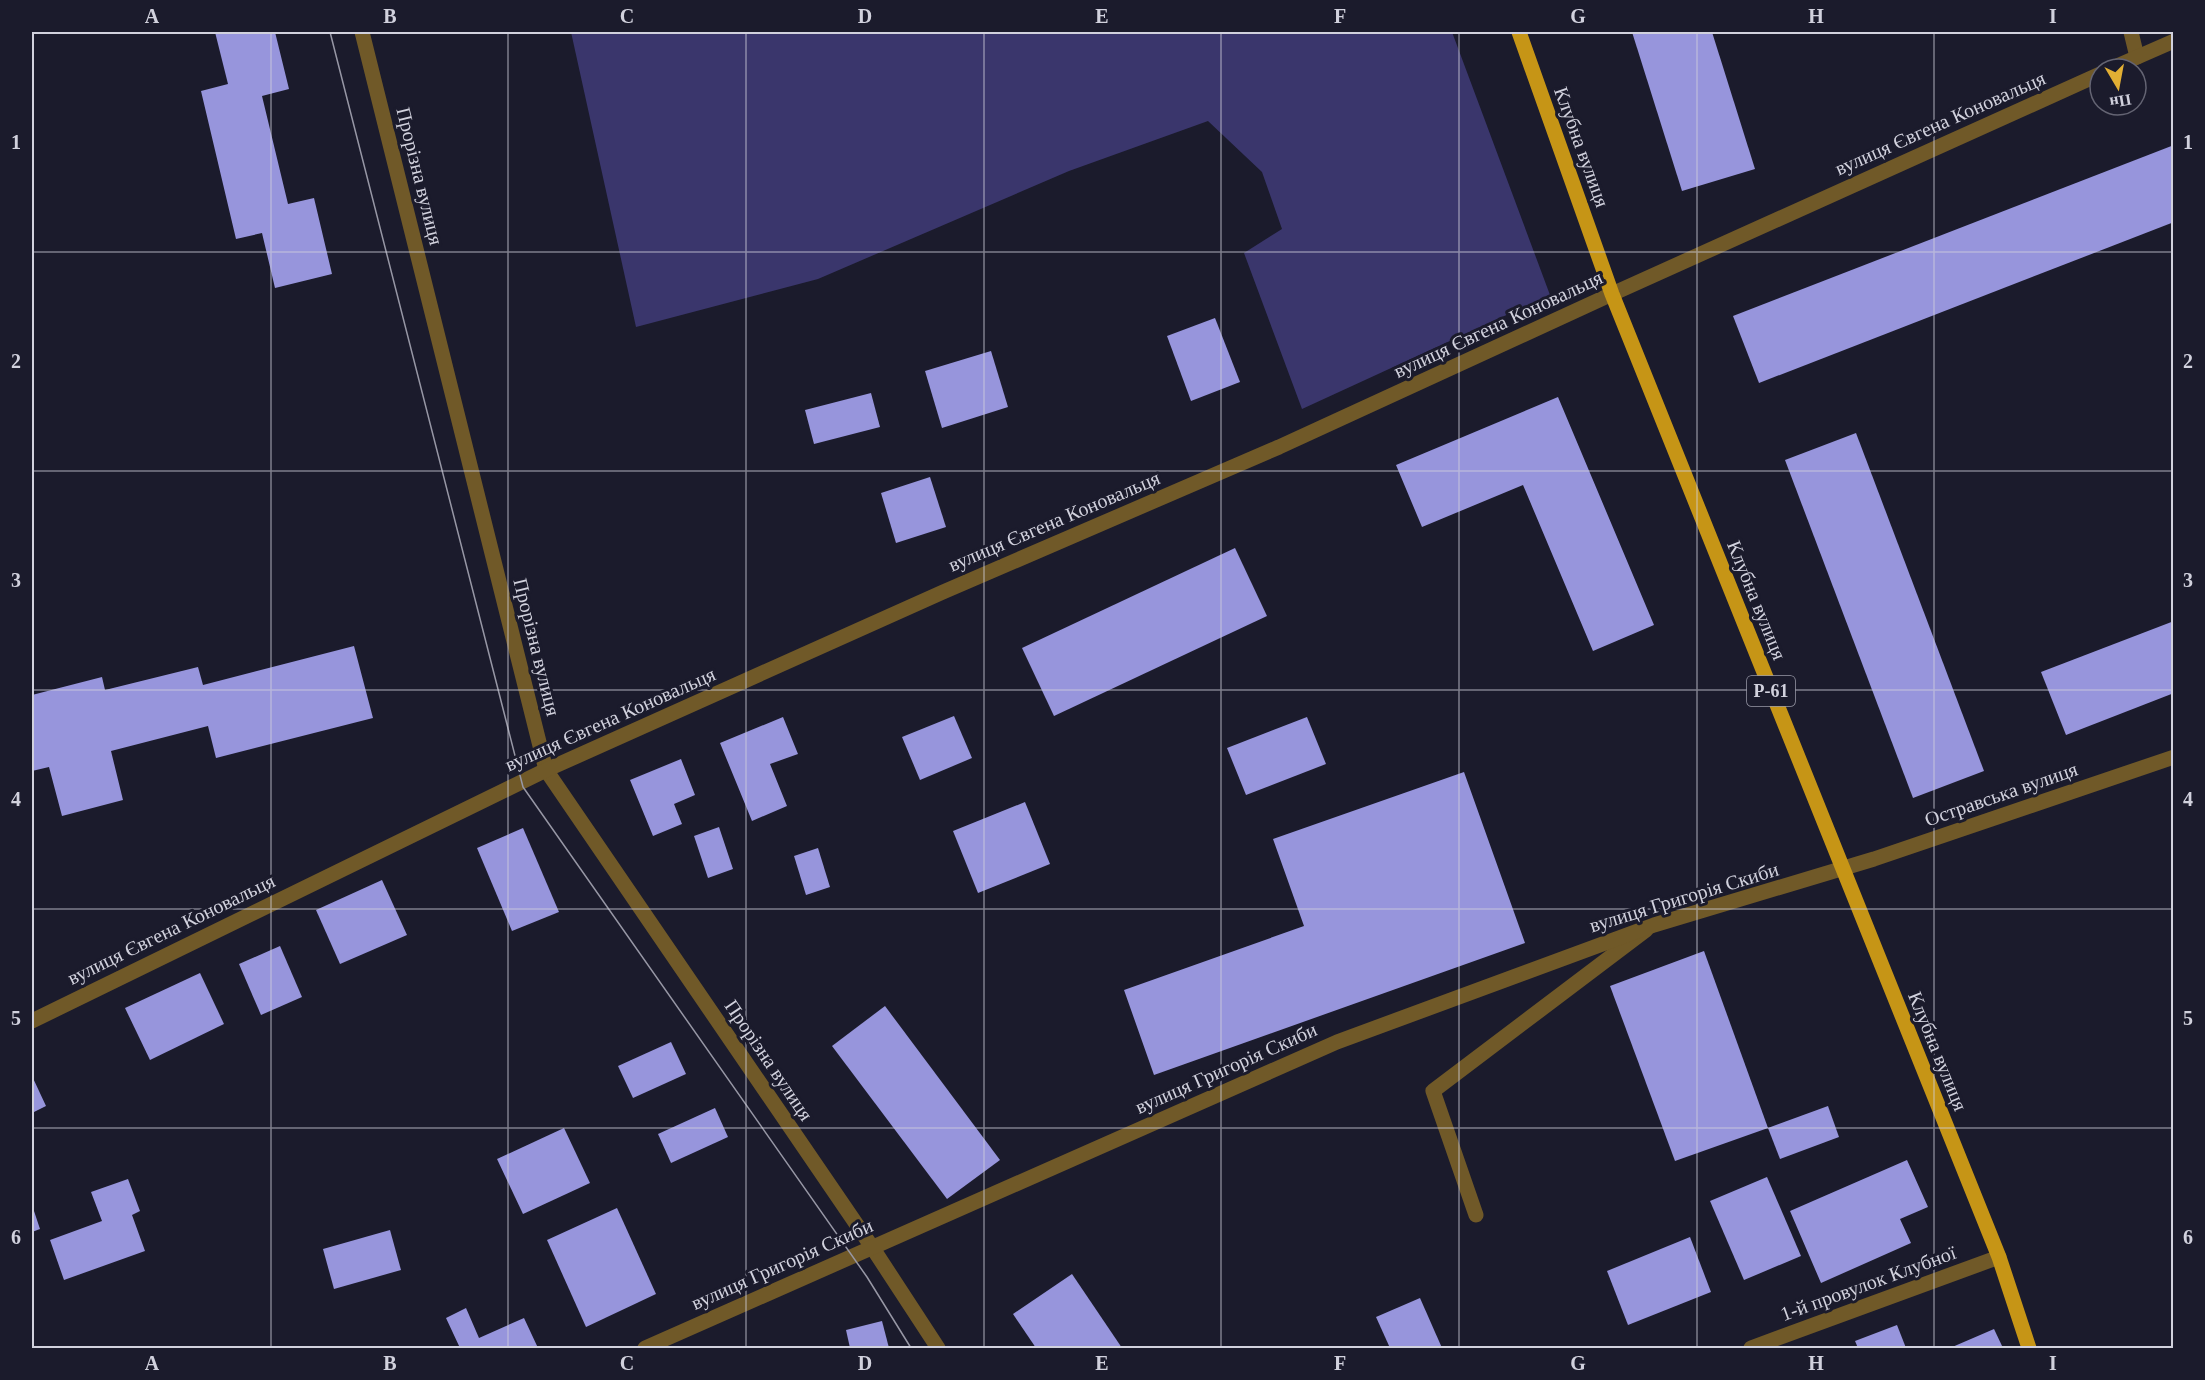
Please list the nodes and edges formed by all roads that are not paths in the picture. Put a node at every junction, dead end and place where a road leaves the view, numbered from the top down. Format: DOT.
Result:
graph roads {
  1 [pos="362,32"];
  2 [pos="1519,32"];
  3 [pos="2131,32"];
  4 [pos="2174,40"];
  5 [pos="2137,57"];
  6 [pos="2088,79"];
  7 [pos="1612,294"];
  8 [pos="2174,757"];
  9 [pos="546,770"];
  10 [pos="1842,869"];
  11 [pos="1654,925"];
  12 [pos="32,1021"];
  13 [pos="1476,1215"];
  14 [pos="872,1247"];
  15 [pos="1999,1257"];
  16 [pos="645,1348"];
  17 [pos="938,1348"];
  18 [pos="1751,1348"];
  19 [pos="2029,1348"];
  1 -- 9 [label="street, Прорізна вулиця"];
  2 -- 7 [label="main road, Клубна вулиця / Р-61"];
  3 -- 5 [label="street"];
  4 -- 5 [label="street"];
  6 -- 7 [label="street, вулиця Євгена Коновальця"];
  7 -- 9 [label="street, вулиця Євгена Коновальця"];
  7 -- 10 [label="main road, Клубна вулиця / Р-61"];
  8 -- 10 [label="street, Остравська вулиця"];
  9 -- 12 [label="street, вулиця Євгена Коновальця"];
  9 -- 14 [label="street, Прорізна вулиця"];
  10 -- 11 [label="street, вулиця Григорія Скиби"];
  10 -- 15 [label="main road, Клубна вулиця / Р-61"];
  11 -- 13 [label="street"];
  11 -- 14 [label="street, вулиця Григорія Скиби"];
  14 -- 16 [label="street, вулиця Григорія Скиби"];
  14 -- 17 [label="street, Прорізна вулиця"];
  15 -- 18 [label="street, 1-й провулок Клубної"];
  15 -- 19 [label="main road, Клубна вулиця / Р-61"];
}
